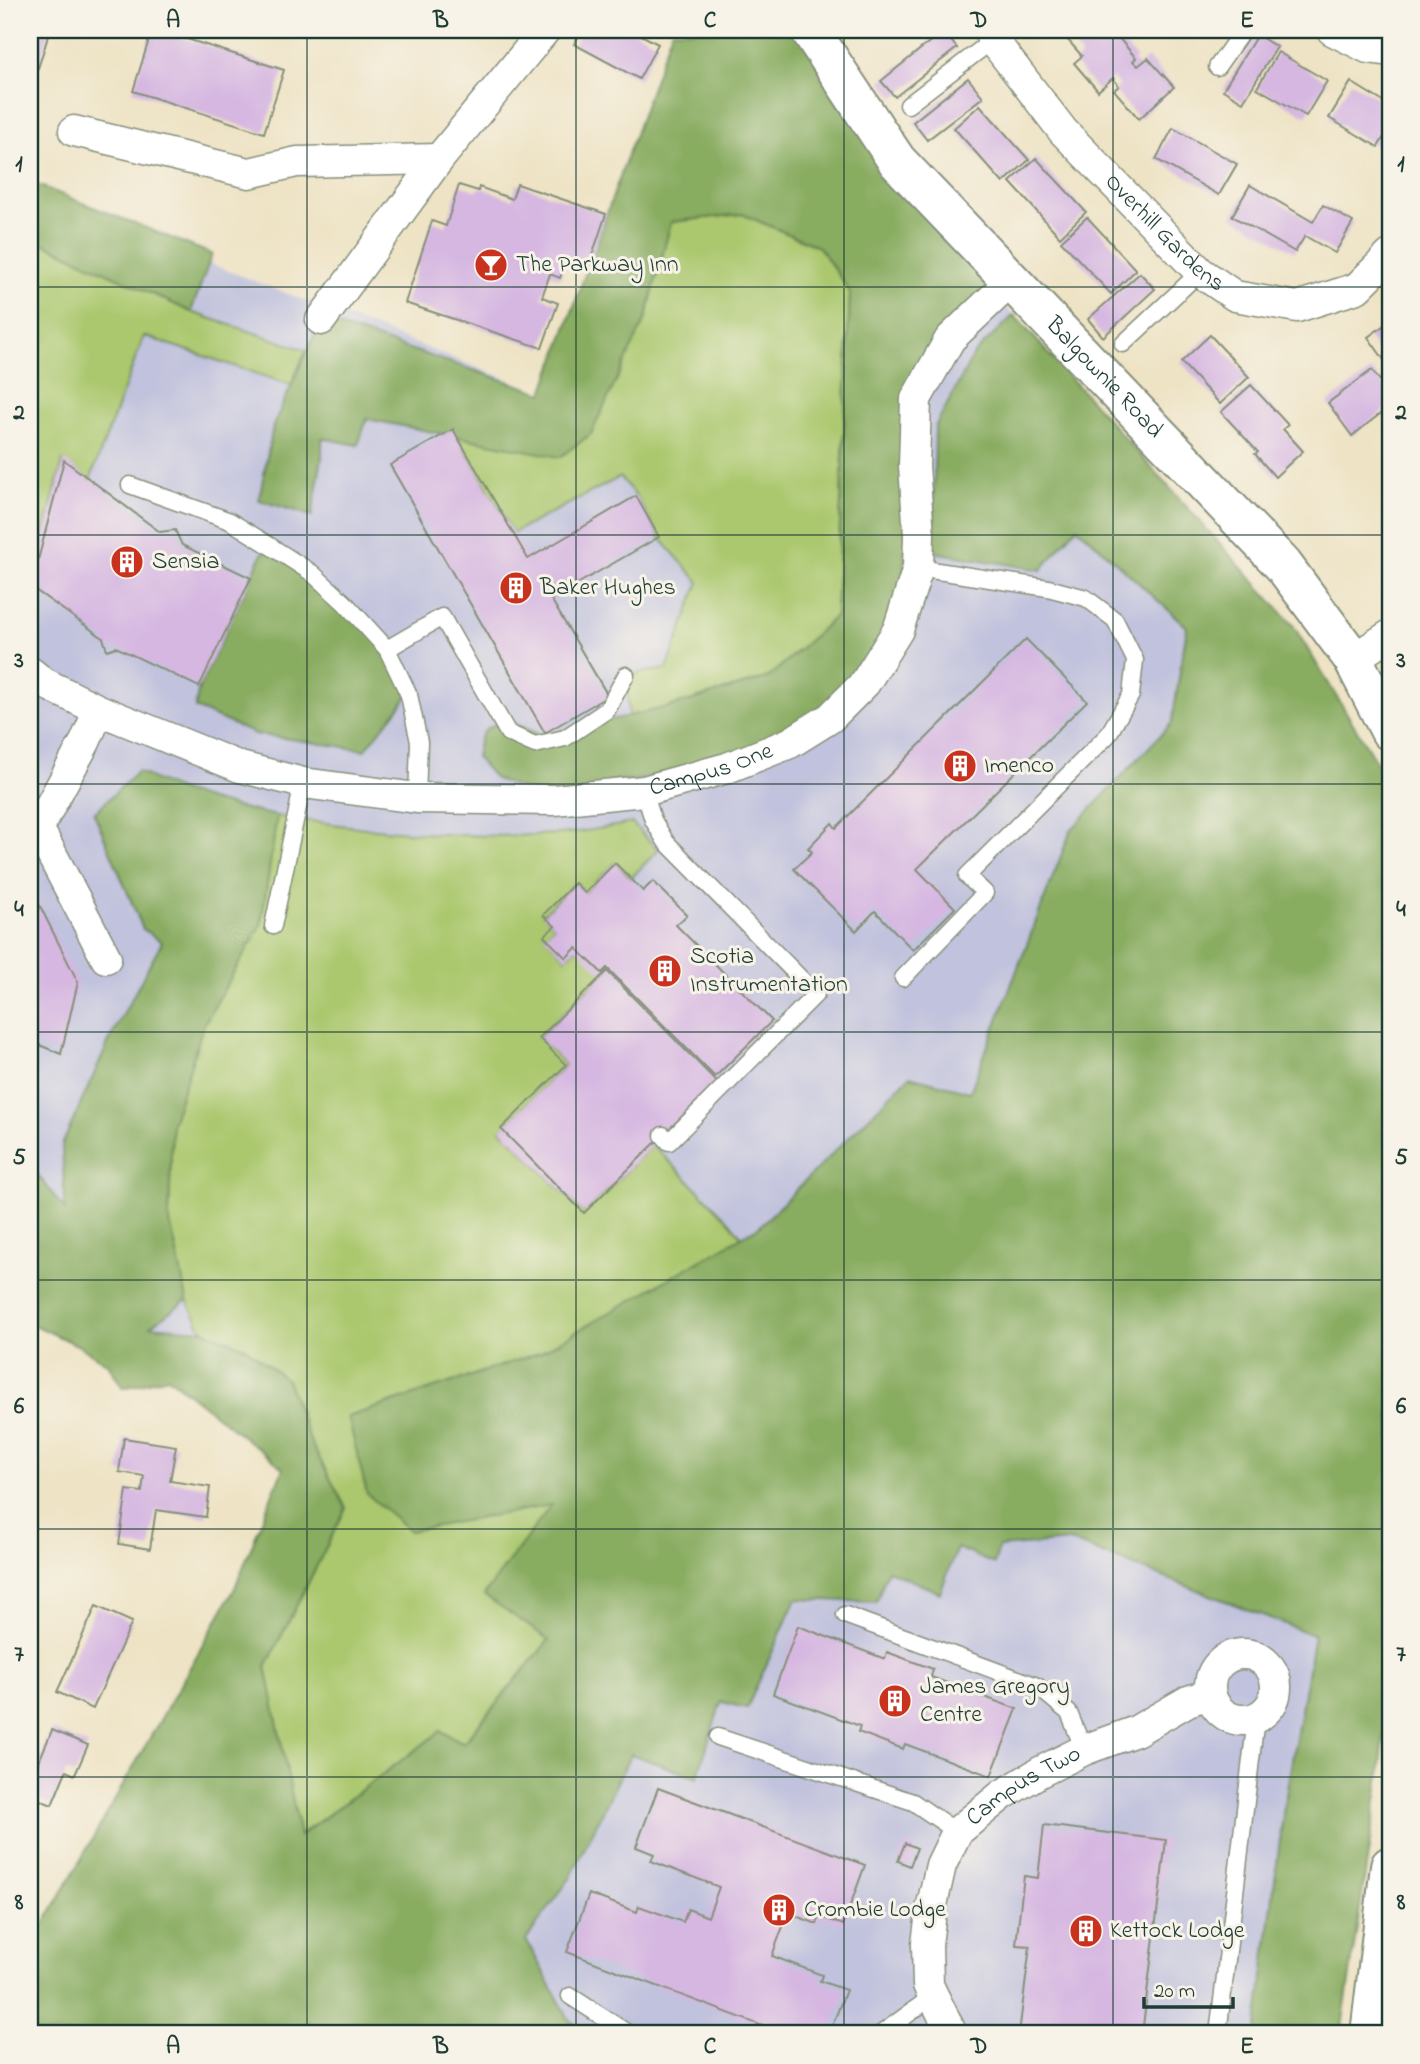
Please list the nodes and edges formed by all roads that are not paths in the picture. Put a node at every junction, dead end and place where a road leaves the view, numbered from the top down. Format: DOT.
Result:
graph roads {
  1 [pos="545,30"];
  2 [pos="810,30"];
  3 [pos="1243,30"];
  4 [pos="1332,30"];
  5 [pos="990,35"];
  6 [pos="1390,51"];
  7 [pos="1217,67"];
  8 [pos="908,105"];
  9 [pos="74,131"];
  10 [pos="439,159"];
  11 [pos="1390,255"];
  12 [pos="1200,272"];
  13 [pos="1011,281"];
  14 [pos="321,320"];
  15 [pos="1123,344"];
  16 [pos="130,485"];
  17 [pos="918,568"];
  18 [pos="1390,635"];
  19 [pos="387,649"];
  20 [pos="1353,659"];
  21 [pos="30,672"];
  22 [pos="626,675"];
  23 [pos="99,710"];
  24 [pos="1390,731"];
  25 [pos="303,783"];
  26 [pos="644,791"];
  27 [pos="418,798"];
  28 [pos="273,926"];
  29 [pos="106,958"];
  30 [pos="903,978"];
  31 [pos="663,1135"];
  32 [pos="845,1615"];
  33 [pos="1210,1694"];
  34 [pos="1256,1718"];
  35 [pos="718,1738"];
  36 [pos="1084,1750"];
  37 [pos="957,1832"];
  38 [pos="1390,1866"];
  39 [pos="570,1996"];
  40 [pos="933,1996"];
  41 [pos="629,2034"];
  42 [pos="881,2034"];
  43 [pos="952,2034"];
  44 [pos="1219,2034"];
  45 [pos="1370,2034"];
  1 -- 10 [label="street"];
  2 -- 13 [label="street, Balgownie Road"];
  3 -- 7 [label="lane"];
  4 -- 6 [label="street"];
  5 -- 8 [label="lane"];
  5 -- 12 [label="street, Overhill Gardens"];
  9 -- 10 [label="street"];
  10 -- 14 [label="street"];
  11 -- 12 [label="street, Overhill Gardens"];
  12 -- 15 [label="lane"];
  13 -- 17 [label="street, Campus One"];
  13 -- 20 [label="street, Balgownie Road"];
  16 -- 19 [label="lane"];
  17 -- 26 [label="street, Campus One"];
  17 -- 30 [label="lane"];
  18 -- 20 [label="street"];
  19 -- 22 [label="lane"];
  19 -- 27 [label="lane"];
  20 -- 24 [label="street, Balgownie Road"];
  21 -- 23 [label="street, Campus One"];
  23 -- 25 [label="street, Campus One"];
  23 -- 29 [label="street"];
  25 -- 27 [label="street, Campus One"];
  25 -- 28 [label="lane"];
  26 -- 27 [label="street, Campus One"];
  26 -- 31 [label="lane"];
  32 -- 36 [label="lane"];
  33 -- 34 [label="street"];
  33 -- 34 [label="street"];
  33 -- 36 [label="street, Campus Two"];
  34 -- 44 [label="lane"];
  35 -- 37 [label="lane"];
  36 -- 37 [label="street, Campus Two"];
  37 -- 40 [label="street, Campus Two"];
  38 -- 45 [label="street"];
  39 -- 41 [label="lane"];
  40 -- 42 [label="lane"];
  40 -- 43 [label="street, Campus Two"];
}
